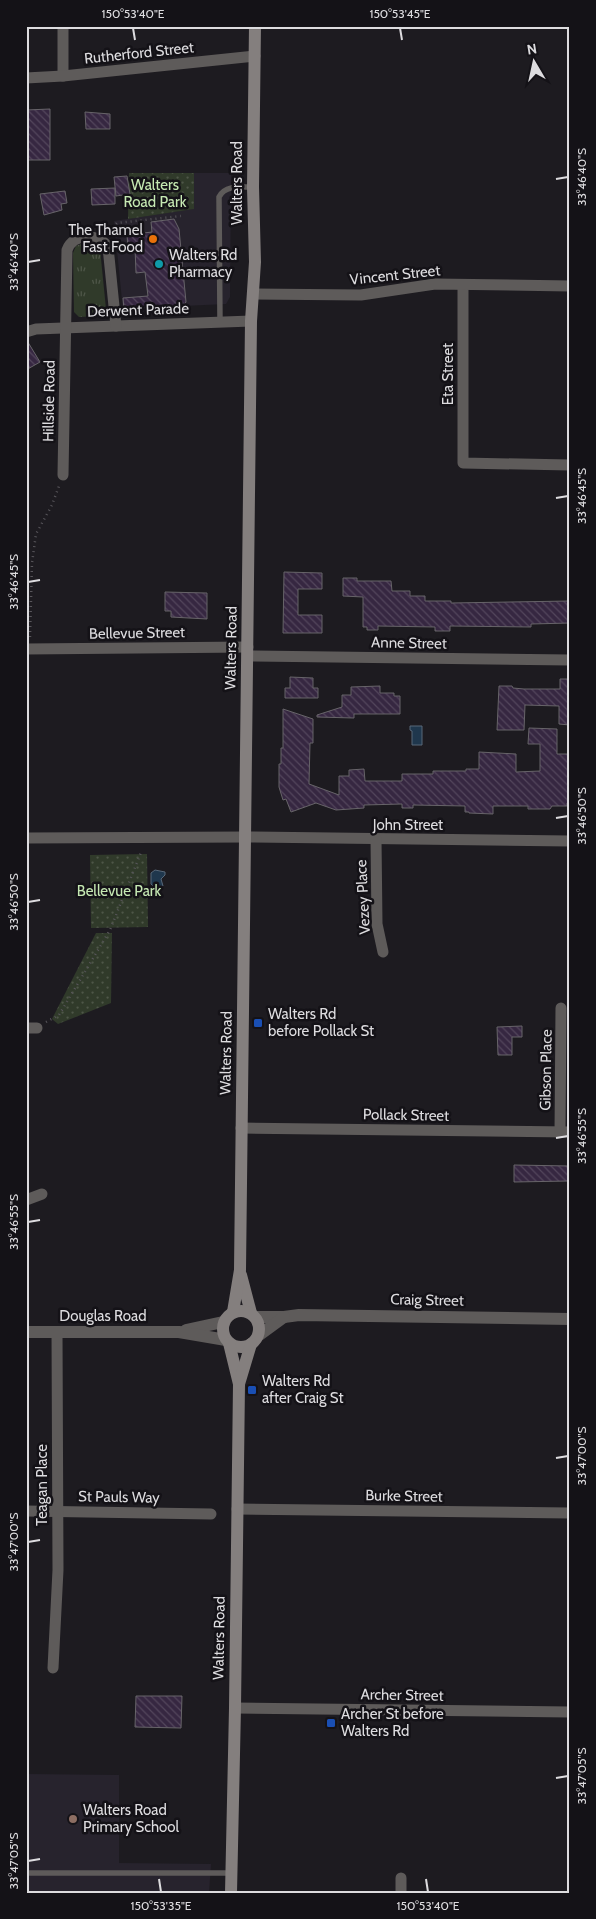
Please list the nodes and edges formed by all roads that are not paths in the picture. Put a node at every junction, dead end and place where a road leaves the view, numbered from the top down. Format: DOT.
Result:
graph roads {
  1 [pos="63,26"];
  2 [pos="255,26"];
  3 [pos="255,56"];
  4 [pos="62,76"];
  5 [pos="26,78"];
  6 [pos="253,187"];
  7 [pos="463,285"];
  8 [pos="570,286"];
  9 [pos="254,294"];
  10 [pos="251,321"];
  11 [pos="220,322"];
  12 [pos="116,326"];
  13 [pos="65,328"];
  14 [pos="26,332"];
  15 [pos="570,465"];
  16 [pos="63,475"];
  17 [pos="28,649"];
  18 [pos="248,651"];
  19 [pos="570,660"];
  20 [pos="246,837"];
  21 [pos="26,838"];
  22 [pos="376,840"];
  23 [pos="570,841"];
  24 [pos="383,952"];
  25 [pos="561,1008"];
  26 [pos="241,1128"];
  27 [pos="565,1132"];
  28 [pos="42,1194"];
  29 [pos="26,1200"];
  30 [pos="240,1270"];
  31 [pos="233,1312"];
  32 [pos="253,1315"];
  33 [pos="284,1317"];
  34 [pos="570,1319"];
  35 [pos="223,1322"];
  36 [pos="26,1332"];
  37 [pos="57,1332"];
  38 [pos="179,1332"];
  39 [pos="255,1340"];
  40 [pos="227,1342"];
  41 [pos="238,1384"];
  42 [pos="237,1509"];
  43 [pos="26,1511"];
  44 [pos="57,1511"];
  45 [pos="570,1513"];
  46 [pos="211,1514"];
  47 [pos="53,1668"];
  48 [pos="235,1708"];
  49 [pos="570,1712"];
  50 [pos="26,1873"];
  51 [pos="231,1873"];
  52 [pos="401,1878"];
  53 [pos="230,1893"];
  54 [pos="401,1893"];
  1 -- 4 [label="street"];
  2 -- 3 [label="main road, Walters Road"];
  3 -- 4 [label="street, Rutherford Street"];
  3 -- 6 [label="main road, Walters Road"];
  4 -- 5 [label="street, Rutherford Street"];
  6 -- 9 [label="main road, Walters Road"];
  6 -- 11 [label="lane"];
  7 -- 8 [label="street, Vincent Street"];
  7 -- 9 [label="street, Vincent Street"];
  7 -- 15 [label="street, Eta Street"];
  9 -- 10 [label="main road, Walters Road"];
  10 -- 11 [label="street, Derwent Parade"];
  10 -- 18 [label="main road, Walters Road"];
  11 -- 12 [label="street, Derwent Parade"];
  12 -- 13 [label="street, Derwent Parade"];
  12 -- 13 [label="street, Hillside Road"];
  13 -- 14 [label="street, Derwent Parade"];
  13 -- 16 [label="street, Hillside Road"];
  17 -- 18 [label="street, Bellevue Street"];
  18 -- 19 [label="street, Anne Street"];
  18 -- 20 [label="main road, Walters Road"];
  20 -- 21 [label="street"];
  20 -- 22 [label="street, John Street"];
  20 -- 26 [label="main road, Walters Road"];
  22 -- 23 [label="street, John Street"];
  22 -- 24 [label="street, Vezey Place"];
  25 -- 27 [label="street, Gibson Place"];
  26 -- 27 [label="street, Pollack Street"];
  26 -- 30 [label="main road, Walters Road"];
  28 -- 29 [label="street"];
  30 -- 31 [label="main road, Walters Road"];
  30 -- 32 [label="main road, Walters Road"];
  31 -- 32 [label="main road"];
  31 -- 35 [label="main road"];
  32 -- 33 [label="street, Craig Street"];
  32 -- 39 [label="main road"];
  33 -- 34 [label="street, Craig Street"];
  33 -- 39 [label="street"];
  35 -- 38 [label="street, Douglas Road"];
  35 -- 40 [label="main road"];
  36 -- 37 [label="street, Douglas Road"];
  37 -- 38 [label="street, Douglas Road"];
  37 -- 44 [label="street, Teagan Place"];
  38 -- 40 [label="street, Douglas Road"];
  39 -- 40 [label="main road"];
  39 -- 41 [label="main road, Walters Road"];
  40 -- 41 [label="main road, Walters Road"];
  41 -- 42 [label="main road, Walters Road"];
  42 -- 45 [label="street, Burke Street"];
  42 -- 48 [label="main road, Walters Road"];
  43 -- 44 [label="street, St Pauls Way"];
  44 -- 46 [label="street, St Pauls Way"];
  44 -- 47 [label="street, Teagan Place"];
  48 -- 49 [label="street, Archer Street"];
  48 -- 51 [label="main road, Walters Road"];
  50 -- 51 [label="lane"];
  51 -- 53 [label="main road, Walters Road"];
  52 -- 54 [label="street"];
}
